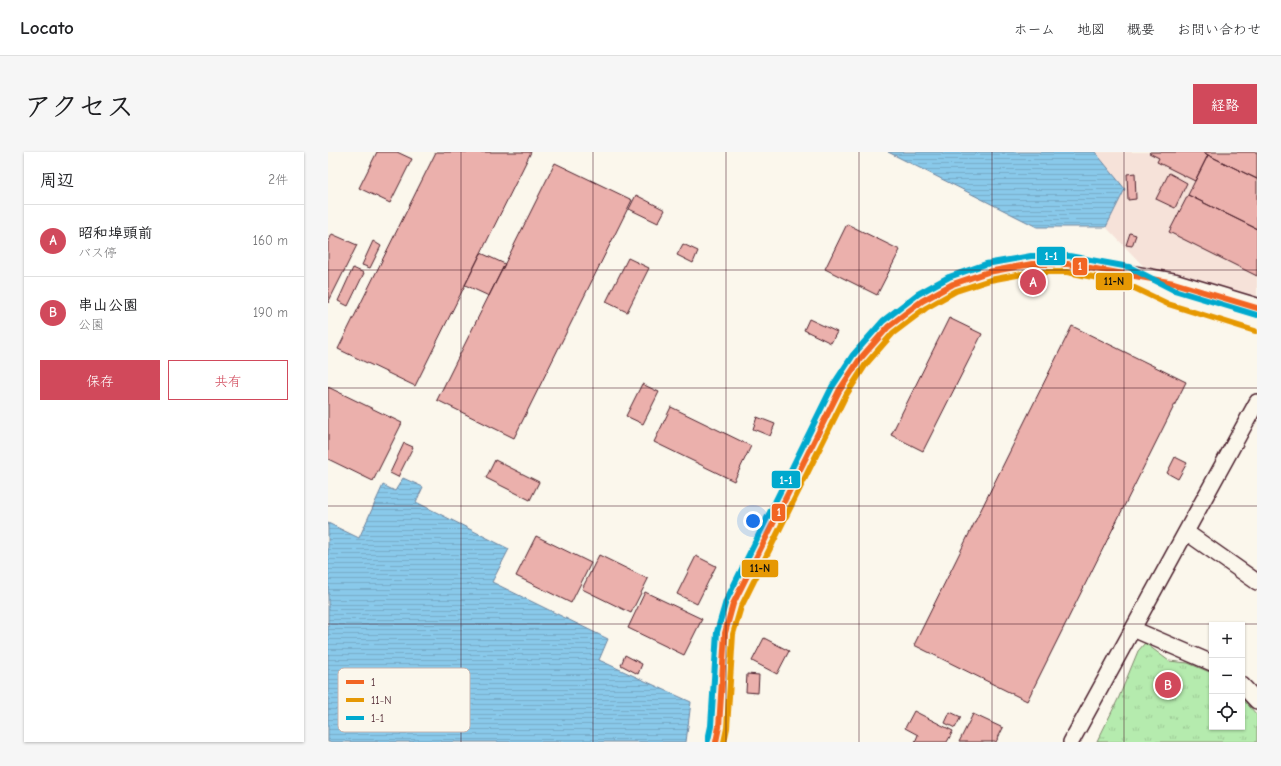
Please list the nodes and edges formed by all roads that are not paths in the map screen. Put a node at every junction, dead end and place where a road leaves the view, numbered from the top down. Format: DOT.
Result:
graph roads {
  1 [pos="1127,275"];
  2 [pos="1257,308"];
  3 [pos="1257,324"];
  4 [pos="1257,402"];
  5 [pos="1186,532"];
  6 [pos="1257,582"];
  7 [pos="1133,629"];
  8 [pos="1209,662"];
  9 [pos="1245,688"];
  10 [pos="1257,701"];
  11 [pos="716,742"];
  12 [pos="1071,742"];
  1 -- 2 [label="street"];
  1 -- 3 [label="street"];
  1 -- 11 [label="street"];
  4 -- 5 [label="street"];
  5 -- 6 [label="street"];
  5 -- 7 [label="street"];
  7 -- 8 [label="street"];
  7 -- 12 [label="street"];
  9 -- 10 [label="street"];
}
